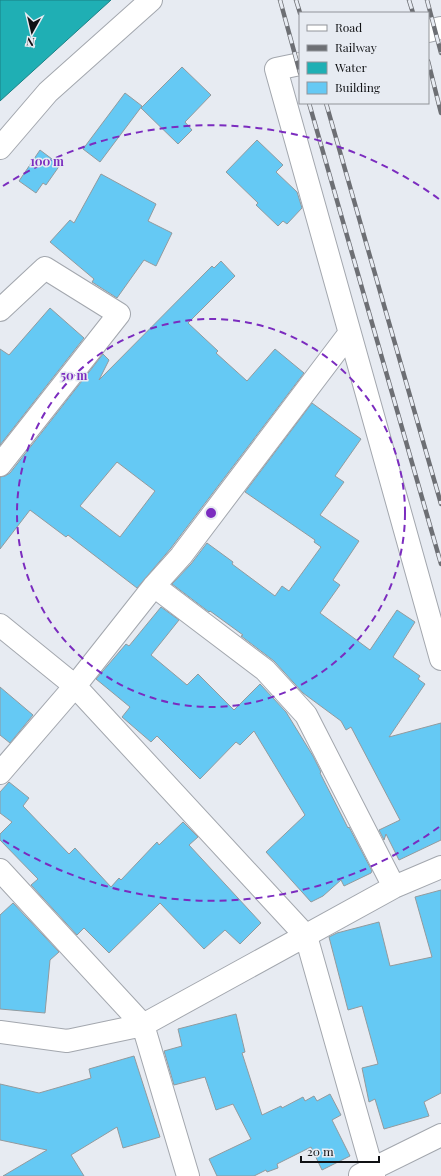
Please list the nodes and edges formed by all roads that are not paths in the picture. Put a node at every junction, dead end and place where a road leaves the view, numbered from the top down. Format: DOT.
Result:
graph roads {
  1 [pos="151,0"];
  2 [pos="441,28"];
  3 [pos="429,31"];
  4 [pos="299,64"];
  5 [pos="0,148"];
  6 [pos="0,310"];
  7 [pos="349,334"];
  8 [pos="0,466"];
  9 [pos="154,586"];
  10 [pos="0,625"];
  11 [pos="441,659"];
  12 [pos="74,686"];
  13 [pos="0,773"];
  14 [pos="441,867"];
  15 [pos="0,870"];
  16 [pos="394,887"];
  17 [pos="306,936"];
  18 [pos="143,1024"];
  19 [pos="0,1032"];
  20 [pos="441,1135"];
  21 [pos="368,1174"];
  22 [pos="188,1176"];
  1 -- 5 [label="street"];
  2 -- 3 [label="street"];
  4 -- 7 [label="street"];
  6 -- 8 [label="street"];
  7 -- 9 [label="street"];
  7 -- 11 [label="street"];
  9 -- 12 [label="street"];
  9 -- 16 [label="street"];
  10 -- 12 [label="street"];
  12 -- 13 [label="street"];
  12 -- 17 [label="street"];
  14 -- 16 [label="street"];
  15 -- 18 [label="street"];
  16 -- 17 [label="street"];
  17 -- 18 [label="street"];
  17 -- 21 [label="street"];
  18 -- 19 [label="street"];
  18 -- 22 [label="street"];
  20 -- 21 [label="street"];
}
